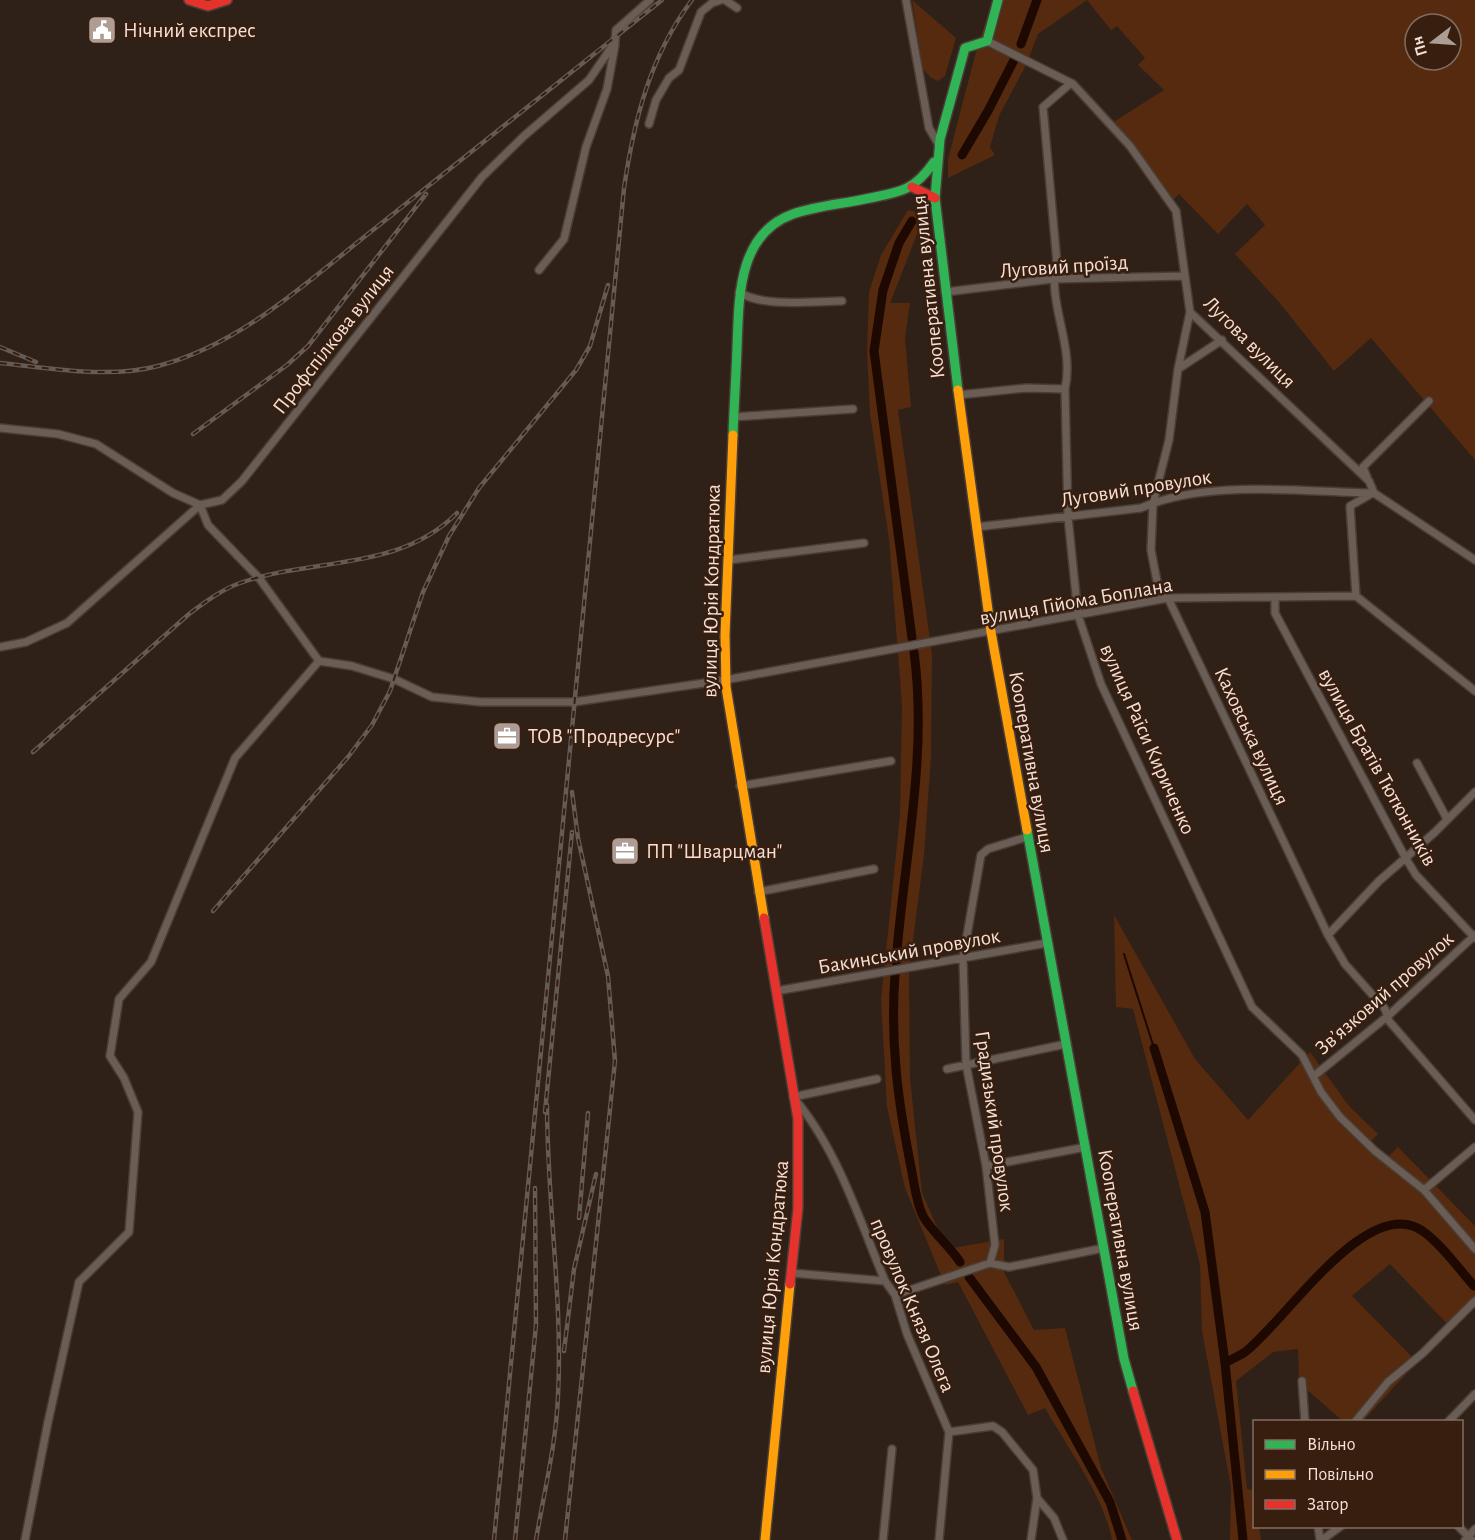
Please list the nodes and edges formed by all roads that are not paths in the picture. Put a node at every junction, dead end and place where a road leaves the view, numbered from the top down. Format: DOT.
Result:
graph roads {
  1 [pos="189,0"];
  2 [pos="227,0"];
  3 [pos="650,0"];
  4 [pos="723,0"];
  5 [pos="906,0"];
  6 [pos="998,0"];
  7 [pos="738,8"];
  8 [pos="987,41"];
  9 [pos="615,42"];
  10 [pos="1071,83"];
  11 [pos="649,123"];
  12 [pos="939,145"];
  13 [pos="936,158"];
  14 [pos="912,187"];
  15 [pos="936,198"];
  16 [pos="539,270"];
  17 [pos="1185,276"];
  18 [pos="1053,279"];
  19 [pos="739,292"];
  20 [pos="945,292"];
  21 [pos="843,301"];
  22 [pos="1190,312"];
  23 [pos="1222,340"];
  24 [pos="1178,369"];
  25 [pos="1065,388"];
  26 [pos="958,395"];
  27 [pos="1429,401"];
  28 [pos="853,409"];
  29 [pos="733,417"];
  30 [pos="0,428"];
  31 [pos="1374,493"];
  32 [pos="1153,503"];
  33 [pos="200,505"];
  34 [pos="1068,517"];
  35 [pos="976,527"];
  36 [pos="864,543"];
  37 [pos="729,560"];
  38 [pos="1475,560"];
  39 [pos="1356,596"];
  40 [pos="1168,598"];
  41 [pos="1275,598"];
  42 [pos="1078,615"];
  43 [pos="991,632"];
  44 [pos="0,647"];
  45 [pos="319,662"];
  46 [pos="726,680"];
  47 [pos="1475,691"];
  48 [pos="891,761"];
  49 [pos="1417,763"];
  50 [pos="740,786"];
  51 [pos="1475,792"];
  52 [pos="1447,819"];
  53 [pos="1027,837"];
  54 [pos="1405,858"];
  55 [pos="874,869"];
  56 [pos="758,892"];
  57 [pos="1328,935"];
  58 [pos="1474,937"];
  59 [pos="1047,943"];
  60 [pos="963,958"];
  61 [pos="776,991"];
  62 [pos="1389,1015"];
  63 [pos="1066,1044"];
  64 [pos="966,1064"];
  65 [pos="946,1069"];
  66 [pos="1314,1076"];
  67 [pos="878,1079"];
  68 [pos="793,1097"];
  69 [pos="1475,1120"];
  70 [pos="1086,1147"];
  71 [pos="1475,1147"];
  72 [pos="986,1167"];
  73 [pos="1424,1190"];
  74 [pos="1104,1248"];
  75 [pos="1475,1249"];
  76 [pos="990,1263"];
  77 [pos="792,1273"];
  78 [pos="885,1281"];
  79 [pos="895,1295"];
  80 [pos="1475,1300"];
  81 [pos="1302,1381"];
  82 [pos="1475,1394"];
  83 [pos="1305,1420"];
  84 [pos="1357,1420"];
  85 [pos="1450,1420"];
  86 [pos="949,1432"];
  87 [pos="892,1449"];
  88 [pos="1037,1498"];
  89 [pos="1339,1528"];
  90 [pos="1475,1529"];
  91 [pos="1468,1539"];
  92 [pos="26,1540"];
  93 [pos="765,1540"];
  94 [pos="884,1540"];
  95 [pos="939,1540"];
  96 [pos="1031,1540"];
  97 [pos="1063,1540"];
  98 [pos="1177,1540"];
  99 [pos="1321,1540"];
  1 -- 2 [label="street"];
  3 -- 9 [label="street, Профспілкова вулиця"];
  4 -- 7 [label="street"];
  4 -- 11 [label="street"];
  5 -- 12 [label="street"];
  6 -- 8 [label="street"];
  8 -- 10 [label="street, Лугова вулиця"];
  8 -- 12 [label="street, Кооперативна вулиця"];
  9 -- 16 [label="street"];
  9 -- 33 [label="street, Профспілкова вулиця"];
  10 -- 17 [label="street, Лугова вулиця"];
  10 -- 18 [label="street, вулиця Раїси Кириченко"];
  12 -- 13 [label="street, Кооперативна вулиця"];
  13 -- 14 [label="street"];
  13 -- 15 [label="street, Кооперативна вулиця"];
  14 -- 15 [label="street"];
  14 -- 19 [label="street, вулиця Юрія Кондратюка"];
  15 -- 20 [label="street, Кооперативна вулиця"];
  17 -- 18 [label="street, Луговий проїзд"];
  17 -- 22 [label="street, Лугова вулиця"];
  18 -- 20 [label="street, Луговий проїзд"];
  18 -- 25 [label="street, вулиця Раїси Кириченко"];
  19 -- 21 [label="street"];
  19 -- 29 [label="street, вулиця Юрія Кондратюка"];
  20 -- 26 [label="street, Кооперативна вулиця"];
  22 -- 23 [label="street, Лугова вулиця"];
  22 -- 24 [label="street, Каховська вулиця"];
  23 -- 24 [label="street"];
  23 -- 31 [label="street, Лугова вулиця"];
  24 -- 32 [label="street, Каховська вулиця"];
  25 -- 26 [label="street"];
  25 -- 34 [label="street, вулиця Раїси Кириченко"];
  26 -- 35 [label="street, Кооперативна вулиця"];
  27 -- 31 [label="street"];
  28 -- 29 [label="street"];
  29 -- 37 [label="street, вулиця Юрія Кондратюка"];
  30 -- 33 [label="street"];
  31 -- 32 [label="street, Луговий провулок"];
  31 -- 38 [label="street, Лугова вулиця"];
  31 -- 39 [label="street"];
  32 -- 34 [label="street, Луговий провулок"];
  32 -- 40 [label="street, Каховська вулиця"];
  33 -- 44 [label="street, Профспілкова вулиця"];
  33 -- 45 [label="street"];
  34 -- 35 [label="street, Луговий провулок"];
  34 -- 42 [label="street, вулиця Раїси Кириченко"];
  35 -- 43 [label="street, Кооперативна вулиця"];
  36 -- 37 [label="street"];
  37 -- 46 [label="street, вулиця Юрія Кондратюка"];
  39 -- 41 [label="street, вулиця Гійома Боплана"];
  39 -- 47 [label="street"];
  40 -- 41 [label="street, вулиця Гійома Боплана"];
  40 -- 42 [label="street, вулиця Гійома Боплана"];
  40 -- 57 [label="street, Каховська вулиця"];
  41 -- 54 [label="street, вулиця Братів Тютюнників"];
  42 -- 43 [label="street, вулиця Гійома Боплана"];
  42 -- 66 [label="street, вулиця Раїси Кириченко"];
  43 -- 46 [label="street, вулиця Гійома Боплана"];
  43 -- 53 [label="street, Кооперативна вулиця"];
  45 -- 46 [label="street, вулиця Гійома Боплана"];
  45 -- 92 [label="street"];
  46 -- 50 [label="street, вулиця Юрія Кондратюка"];
  48 -- 50 [label="street"];
  49 -- 52 [label="street"];
  50 -- 56 [label="street, вулиця Юрія Кондратюка"];
  51 -- 52 [label="street"];
  52 -- 54 [label="street"];
  53 -- 59 [label="street, Кооперативна вулиця"];
  53 -- 60 [label="street, Градизький провулок"];
  54 -- 57 [label="street"];
  54 -- 58 [label="street, вулиця Братів Тютюнників"];
  55 -- 56 [label="street"];
  56 -- 61 [label="street, вулиця Юрія Кондратюка"];
  57 -- 62 [label="street, Каховська вулиця"];
  58 -- 62 [label="street, Звʼязковий провулок"];
  59 -- 60 [label="street, Бакинський провулок"];
  59 -- 63 [label="street, Кооперативна вулиця"];
  60 -- 61 [label="street, Бакинський провулок"];
  60 -- 64 [label="street, Градизький провулок"];
  61 -- 68 [label="street, вулиця Юрія Кондратюка"];
  62 -- 66 [label="street, Звʼязковий провулок"];
  62 -- 69 [label="street, Каховська вулиця"];
  63 -- 64 [label="street"];
  63 -- 70 [label="street, Кооперативна вулиця"];
  64 -- 65 [label="street"];
  64 -- 72 [label="street, Градизький провулок"];
  66 -- 73 [label="street, вулиця Раїси Кириченко"];
  67 -- 68 [label="street"];
  68 -- 77 [label="street, вулиця Юрія Кондратюка"];
  68 -- 78 [label="street, провулок Князя Олега"];
  70 -- 72 [label="street"];
  70 -- 74 [label="street, Кооперативна вулиця"];
  71 -- 73 [label="street"];
  72 -- 76 [label="street, Градизький провулок"];
  73 -- 75 [label="street, вулиця Раїси Кириченко"];
  74 -- 76 [label="street"];
  74 -- 98 [label="street, Кооперативна вулиця"];
  76 -- 79 [label="street"];
  77 -- 78 [label="street"];
  77 -- 93 [label="street, вулиця Юрія Кондратюка"];
  78 -- 79 [label="street, провулок Князя Олега"];
  79 -- 86 [label="street, провулок Князя Олега"];
  80 -- 84 [label="street"];
  81 -- 83 [label="street"];
  82 -- 85 [label="street"];
  86 -- 88 [label="street"];
  86 -- 95 [label="street, провулок Князя Олега"];
  87 -- 94 [label="street"];
  88 -- 96 [label="street"];
  88 -- 97 [label="street"];
  89 -- 99 [label="street"];
  90 -- 91 [label="street"];
}
